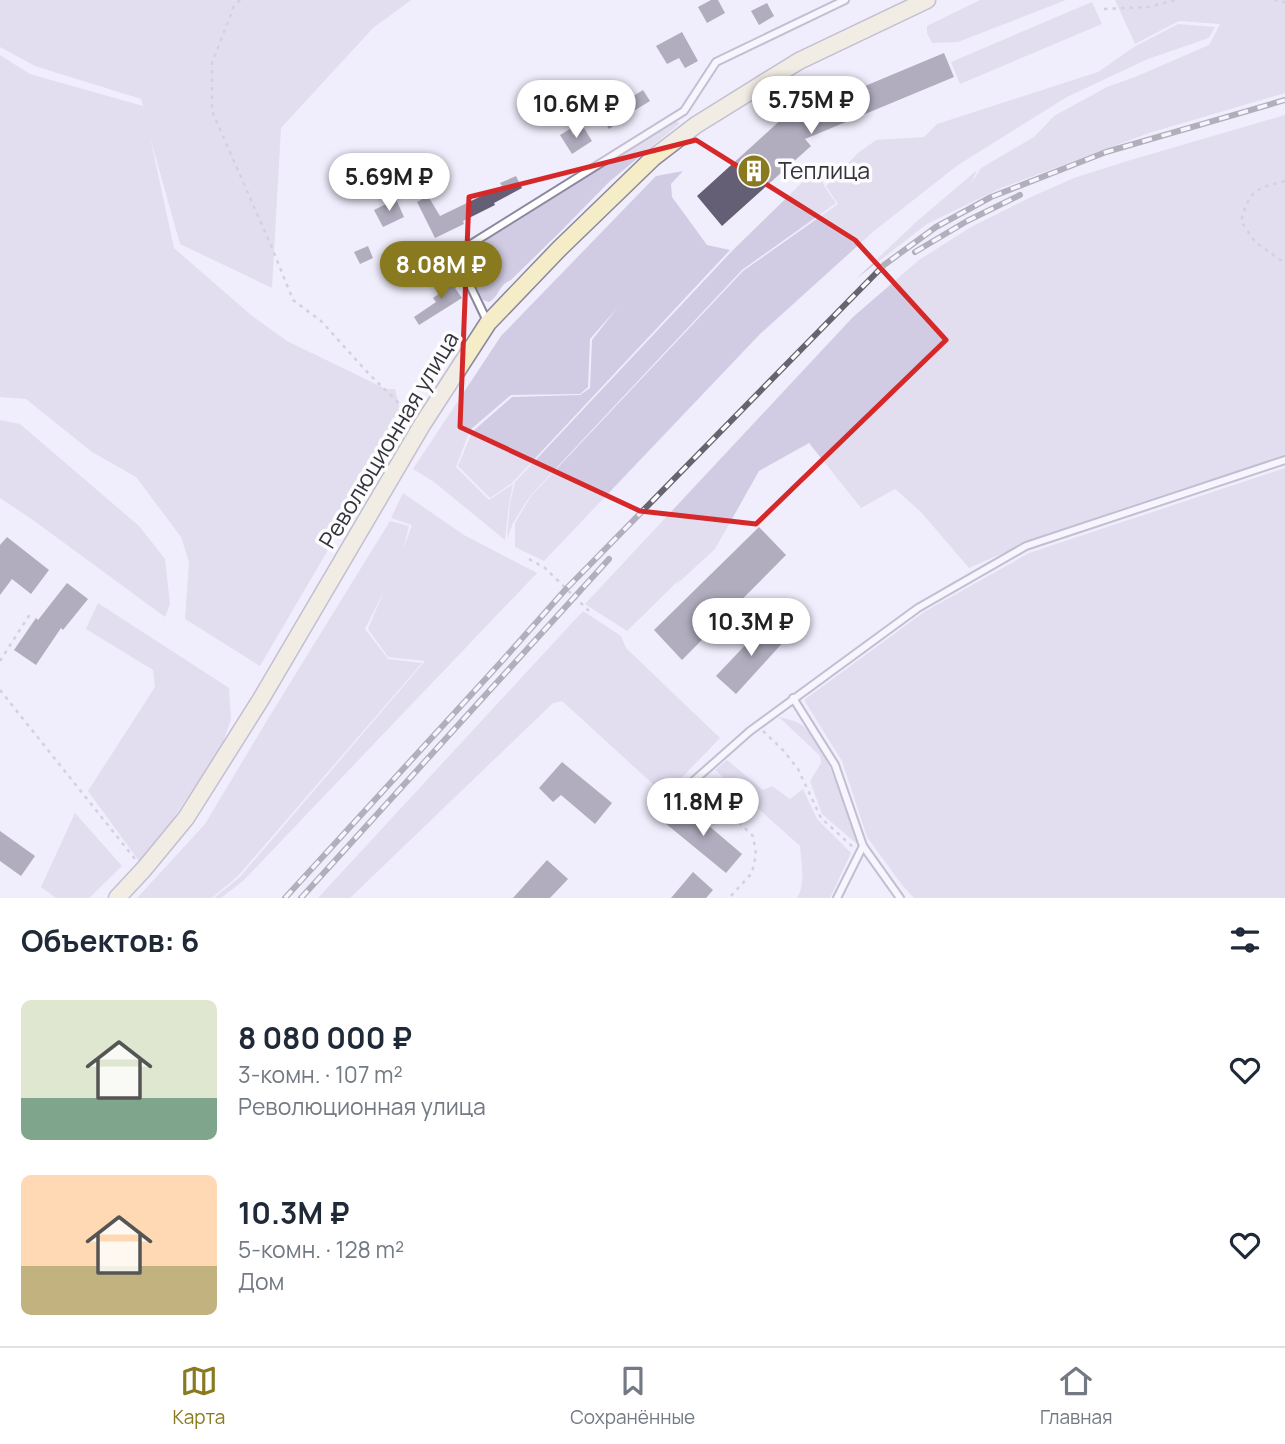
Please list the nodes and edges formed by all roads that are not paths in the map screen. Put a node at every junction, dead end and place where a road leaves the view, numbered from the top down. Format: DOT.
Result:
graph roads {
  1 [pos="845,0"];
  2 [pos="927,0"];
  3 [pos="684,111"];
  4 [pos="696,125"];
  5 [pos="455,254"];
  6 [pos="411,259"];
  7 [pos="488,323"];
  8 [pos="1285,460"];
  9 [pos="793,698"];
  10 [pos="673,799"];
  11 [pos="861,849"];
  12 [pos="117,898"];
  13 [pos="837,898"];
  14 [pos="900,898"];
  1 -- 3 [label="lane"];
  2 -- 4 [label="street, Революционная улица"];
  3 -- 4 [label="lane"];
  3 -- 5 [label="lane"];
  4 -- 7 [label="street, Революционная улица"];
  5 -- 6 [label="lane"];
  5 -- 7 [label="lane"];
  7 -- 12 [label="street, Революционная улица"];
  8 -- 9 [label="lane"];
  9 -- 10 [label="lane"];
  9 -- 11 [label="lane"];
  11 -- 13 [label="lane"];
  11 -- 14 [label="lane"];
}
